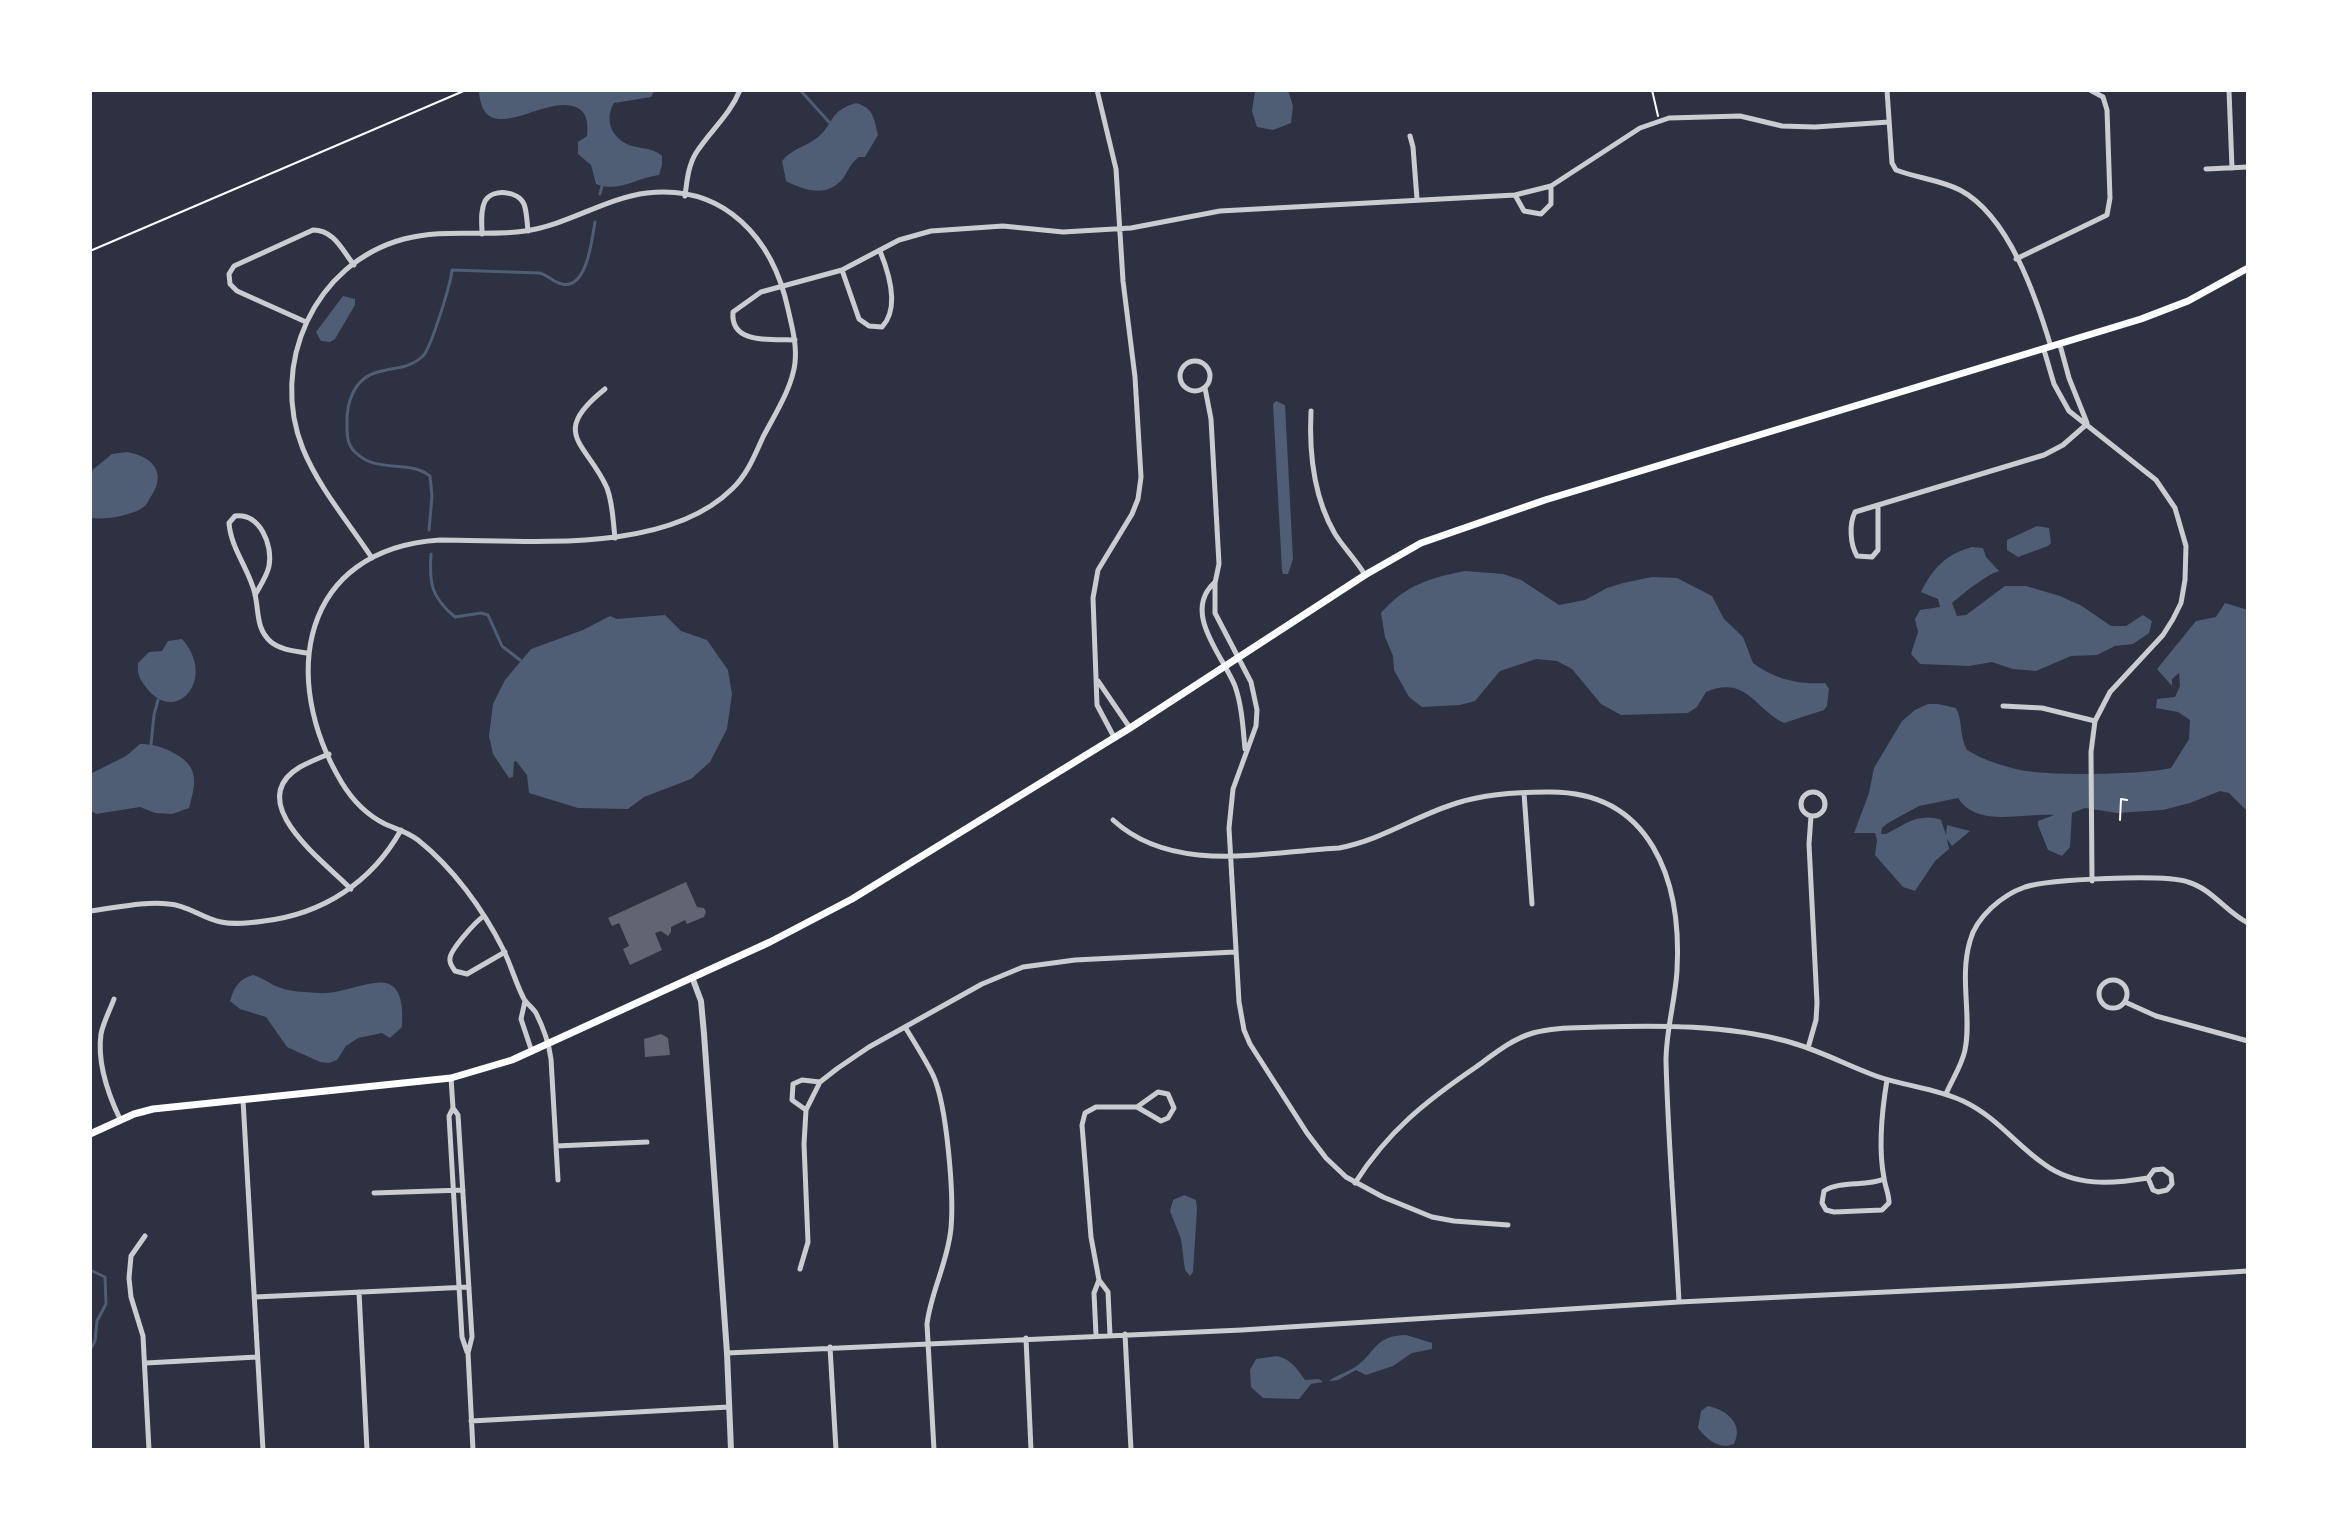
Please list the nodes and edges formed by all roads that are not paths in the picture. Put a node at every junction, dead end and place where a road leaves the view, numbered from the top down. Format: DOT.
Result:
graph roads {
  1 [pos="740,90"];
  2 [pos="1097,90"];
  3 [pos="1887,90"];
  4 [pos="2090,90"];
  5 [pos="2229,90"];
  6 [pos="1889,122"];
  7 [pos="1410,136"];
  8 [pos="2248,167"];
  9 [pos="2232,168"];
  10 [pos="2206,169"];
  11 [pos="1551,186"];
  12 [pos="1515,195"];
  13 [pos="685,196"];
  14 [pos="1417,199"];
  15 [pos="1120,229"];
  16 [pos="528,231"];
  17 [pos="482,234"];
  18 [pos="880,251"];
  19 [pos="2016,259"];
  20 [pos="354,265"];
  21 [pos="2248,268"];
  22 [pos="842,270"];
  23 [pos="783,285"];
  24 [pos="306,322"];
  25 [pos="795,340"];
  26 [pos="2060,345"];
  27 [pos="2048,349"];
  28 [pos="1205,388"];
  29 [pos="605,389"];
  30 [pos="1311,411"];
  31 [pos="2087,424"];
  32 [pos="1878,507"];
  33 [pos="615,538"];
  34 [pos="372,558"];
  35 [pos="1365,575"];
  36 [pos="1215,583"];
  37 [pos="255,595"];
  38 [pos="307,653"];
  39 [pos="1238,656"];
  40 [pos="1225,665"];
  41 [pos="1097,680"];
  42 [pos="2003,706"];
  43 [pos="2095,721"];
  44 [pos="1130,728"];
  45 [pos="1115,738"];
  46 [pos="1245,750"];
  47 [pos="329,754"];
  48 [pos="1524,793"];
  49 [pos="1811,816"];
  50 [pos="1113,820"];
  51 [pos="401,830"];
  52 [pos="1230,855"];
  53 [pos="2092,881"];
  54 [pos="351,889"];
  55 [pos="1532,904"];
  56 [pos="90,911"];
  57 [pos="484,916"];
  58 [pos="2248,923"];
  59 [pos="505,952"];
  60 [pos="1235,952"];
  61 [pos="692,977"];
  62 [pos="114,999"];
  63 [pos="525,1000"];
  64 [pos="2125,1002"];
  65 [pos="905,1027"];
  66 [pos="1667,1027"];
  67 [pos="2248,1041"];
  68 [pos="549,1045"];
  69 [pos="1808,1048"];
  70 [pos="532,1052"];
  71 [pos="451,1078"];
  72 [pos="1887,1080"];
  73 [pos="820,1082"];
  74 [pos="1946,1094"];
  75 [pos="243,1100"];
  76 [pos="1137,1107"];
  77 [pos="453,1108"];
  78 [pos="806,1110"];
  79 [pos="120,1119"];
  80 [pos="90,1134"];
  81 [pos="647,1142"];
  82 [pos="556,1146"];
  83 [pos="2148,1178"];
  84 [pos="1884,1179"];
  85 [pos="558,1180"];
  86 [pos="1355,1183"];
  87 [pos="452,1190"];
  88 [pos="463,1190"];
  89 [pos="374,1193"];
  90 [pos="1508,1225"];
  91 [pos="145,1236"];
  92 [pos="800,1269"];
  93 [pos="2248,1271"];
  94 [pos="1099,1280"];
  95 [pos="469,1287"];
  96 [pos="458,1288"];
  97 [pos="359,1292"];
  98 [pos="255,1297"];
  99 [pos="1679,1302"];
  100 [pos="1125,1334"];
  101 [pos="1096,1335"];
  102 [pos="1110,1335"];
  103 [pos="1026,1338"];
  104 [pos="928,1342"];
  105 [pos="830,1347"];
  106 [pos="468,1353"];
  107 [pos="727,1353"];
  108 [pos="257,1357"];
  109 [pos="146,1363"];
  110 [pos="729,1407"];
  111 [pos="471,1421"];
  112 [pos="149,1450"];
  113 [pos="263,1450"];
  114 [pos="367,1450"];
  115 [pos="473,1450"];
  116 [pos="731,1450"];
  117 [pos="836,1450"];
  118 [pos="934,1450"];
  119 [pos="1031,1450"];
  120 [pos="1131,1450"];
  1 -- 13 [label="street"];
  2 -- 15 [label="street"];
  3 -- 6 [label="street"];
  4 -- 19 [label="street"];
  5 -- 9 [label="street"];
  6 -- 11 [label="street"];
  6 -- 19 [label="street"];
  7 -- 14 [label="street"];
  8 -- 9 [label="street"];
  9 -- 10 [label="street"];
  11 -- 12 [label="street"];
  11 -- 12 [label="street"];
  12 -- 14 [label="street"];
  13 -- 16 [label="street"];
  13 -- 23 [label="street"];
  14 -- 15 [label="street"];
  15 -- 18 [label="street"];
  15 -- 41 [label="street"];
  16 -- 17 [label="street"];
  16 -- 17 [label="street"];
  17 -- 20 [label="street"];
  18 -- 22 [label="street"];
  18 -- 22 [label="street"];
  19 -- 27 [label="street"];
  20 -- 24 [label="street"];
  20 -- 24 [label="street"];
  21 -- 26 [label="main road"];
  22 -- 23 [label="street"];
  23 -- 25 [label="street"];
  23 -- 25 [label="street"];
  24 -- 34 [label="street"];
  25 -- 33 [label="street"];
  26 -- 27 [label="main road"];
  26 -- 31 [label="street"];
  27 -- 31 [label="street"];
  27 -- 35 [label="main road"];
  28 -- 28 [label="street"];
  28 -- 36 [label="street"];
  29 -- 33 [label="street"];
  30 -- 35 [label="street"];
  31 -- 32 [label="street"];
  31 -- 43 [label="street"];
  32 -- 32 [label="street"];
  33 -- 34 [label="street"];
  34 -- 38 [label="street"];
  35 -- 39 [label="main road"];
  36 -- 39 [label="street"];
  36 -- 40 [label="street"];
  37 -- 37 [label="street"];
  37 -- 38 [label="street"];
  38 -- 47 [label="street"];
  39 -- 40 [label="main road"];
  39 -- 46 [label="street"];
  40 -- 44 [label="main road"];
  40 -- 46 [label="street"];
  41 -- 44 [label="street"];
  41 -- 45 [label="street"];
  42 -- 43 [label="street"];
  43 -- 53 [label="street"];
  44 -- 45 [label="main road"];
  45 -- 61 [label="main road"];
  46 -- 52 [label="street"];
  47 -- 51 [label="street"];
  47 -- 54 [label="street"];
  48 -- 52 [label="street"];
  48 -- 55 [label="street"];
  48 -- 66 [label="street"];
  49 -- 49 [label="street"];
  49 -- 69 [label="street"];
  50 -- 52 [label="street"];
  51 -- 54 [label="street"];
  51 -- 57 [label="street"];
  52 -- 60 [label="street"];
  53 -- 58 [label="street"];
  53 -- 74 [label="street"];
  54 -- 56 [label="street"];
  57 -- 59 [label="street"];
  57 -- 59 [label="street"];
  59 -- 63 [label="street"];
  60 -- 65 [label="street"];
  60 -- 86 [label="street"];
  61 -- 68 [label="main road"];
  61 -- 107 [label="street"];
  62 -- 79 [label="street"];
  63 -- 68 [label="street"];
  63 -- 70 [label="street"];
  64 -- 64 [label="street"];
  64 -- 67 [label="street"];
  65 -- 73 [label="street"];
  65 -- 104 [label="street"];
  66 -- 69 [label="street"];
  66 -- 86 [label="street"];
  66 -- 99 [label="street"];
  68 -- 70 [label="main road"];
  68 -- 82 [label="street"];
  69 -- 72 [label="street"];
  70 -- 71 [label="main road"];
  71 -- 75 [label="main road"];
  71 -- 77 [label="street"];
  72 -- 74 [label="street"];
  72 -- 84 [label="street"];
  73 -- 78 [label="street"];
  73 -- 78 [label="street"];
  74 -- 83 [label="street"];
  75 -- 79 [label="main road"];
  75 -- 98 [label="street"];
  76 -- 76 [label="street"];
  76 -- 94 [label="street"];
  77 -- 87 [label="street"];
  77 -- 88 [label="street"];
  78 -- 92 [label="street"];
  79 -- 80 [label="main road"];
  81 -- 82 [label="street"];
  82 -- 85 [label="street"];
  83 -- 83 [label="street"];
  84 -- 84 [label="street"];
  86 -- 90 [label="street"];
  87 -- 88 [label="street"];
  87 -- 89 [label="street"];
  87 -- 96 [label="street"];
  88 -- 95 [label="street"];
  91 -- 109 [label="street"];
  93 -- 99 [label="street"];
  94 -- 101 [label="street"];
  94 -- 102 [label="street"];
  95 -- 96 [label="street"];
  95 -- 106 [label="street"];
  96 -- 97 [label="street"];
  96 -- 106 [label="street"];
  97 -- 98 [label="street"];
  97 -- 114 [label="street"];
  98 -- 108 [label="street"];
  99 -- 100 [label="street"];
  100 -- 102 [label="street"];
  100 -- 120 [label="street"];
  101 -- 102 [label="street"];
  101 -- 103 [label="street"];
  103 -- 104 [label="street"];
  103 -- 119 [label="street"];
  104 -- 105 [label="street"];
  104 -- 118 [label="street"];
  105 -- 107 [label="street"];
  105 -- 117 [label="street"];
  106 -- 111 [label="street"];
  107 -- 110 [label="street"];
  108 -- 109 [label="street"];
  108 -- 113 [label="street"];
  109 -- 112 [label="street"];
  110 -- 111 [label="street"];
  110 -- 116 [label="street"];
  111 -- 115 [label="street"];
}
